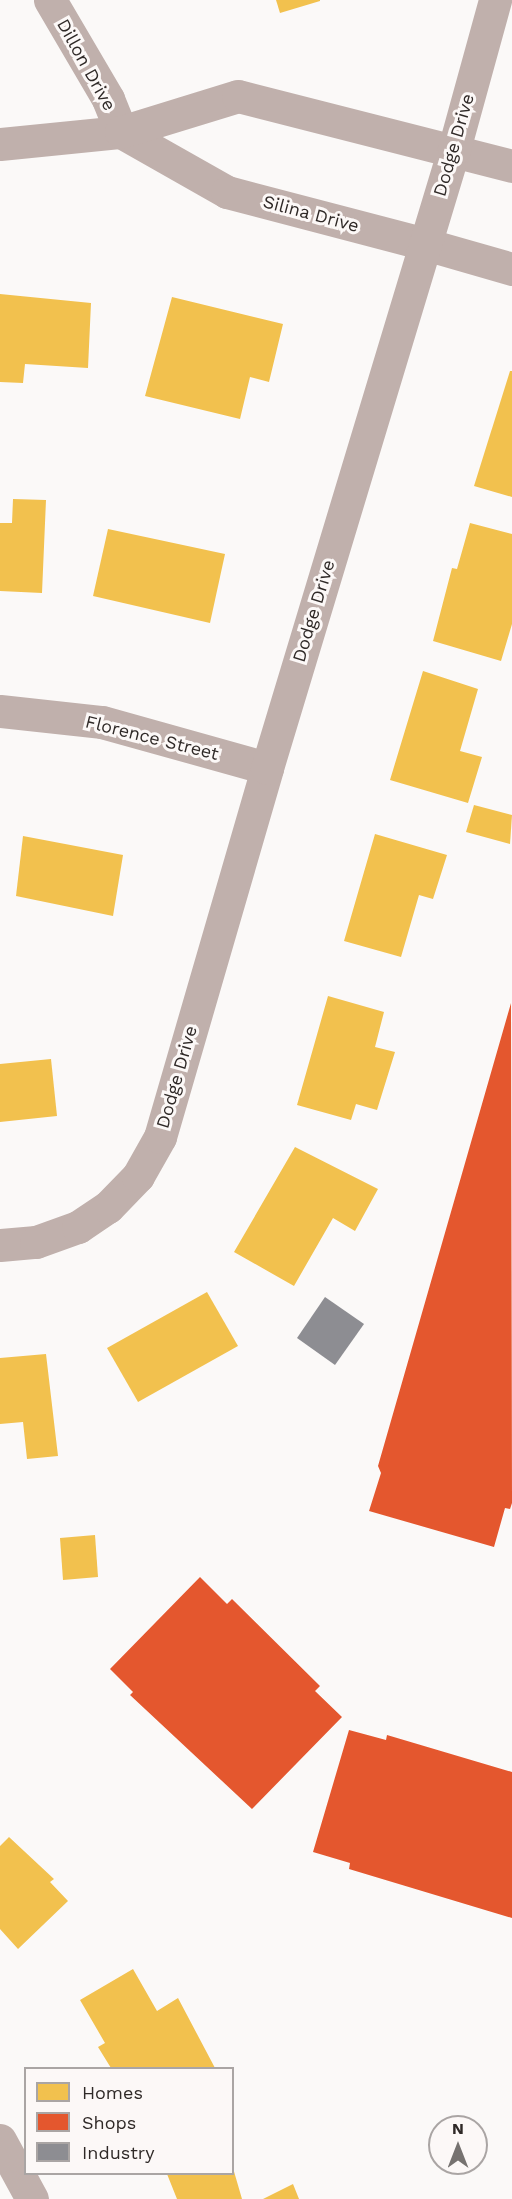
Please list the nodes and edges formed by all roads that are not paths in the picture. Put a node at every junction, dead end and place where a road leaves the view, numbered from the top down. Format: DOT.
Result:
graph roads {
  1 [pos="50,0"];
  2 [pos="495,0"];
  3 [pos="121,132"];
  4 [pos="0,144"];
  5 [pos="454,149"];
  6 [pos="512,166"];
  7 [pos="425,244"];
  8 [pos="512,270"];
  9 [pos="0,711"];
  10 [pos="267,768"];
  11 [pos="0,1245"];
  12 [pos="0,2140"];
  13 [pos="32,2199"];
  1 -- 3 [label="street, Dillon Drive"];
  2 -- 5 [label="street, Dodge Drive"];
  3 -- 4 [label="street"];
  3 -- 5 [label="street"];
  3 -- 7 [label="street, Silina Drive"];
  5 -- 6 [label="street"];
  5 -- 7 [label="street, Dodge Drive"];
  7 -- 8 [label="street, Silina Drive"];
  7 -- 10 [label="street, Dodge Drive"];
  9 -- 10 [label="street, Florence Street"];
  10 -- 11 [label="street, Dodge Drive"];
  12 -- 13 [label="street"];
}
